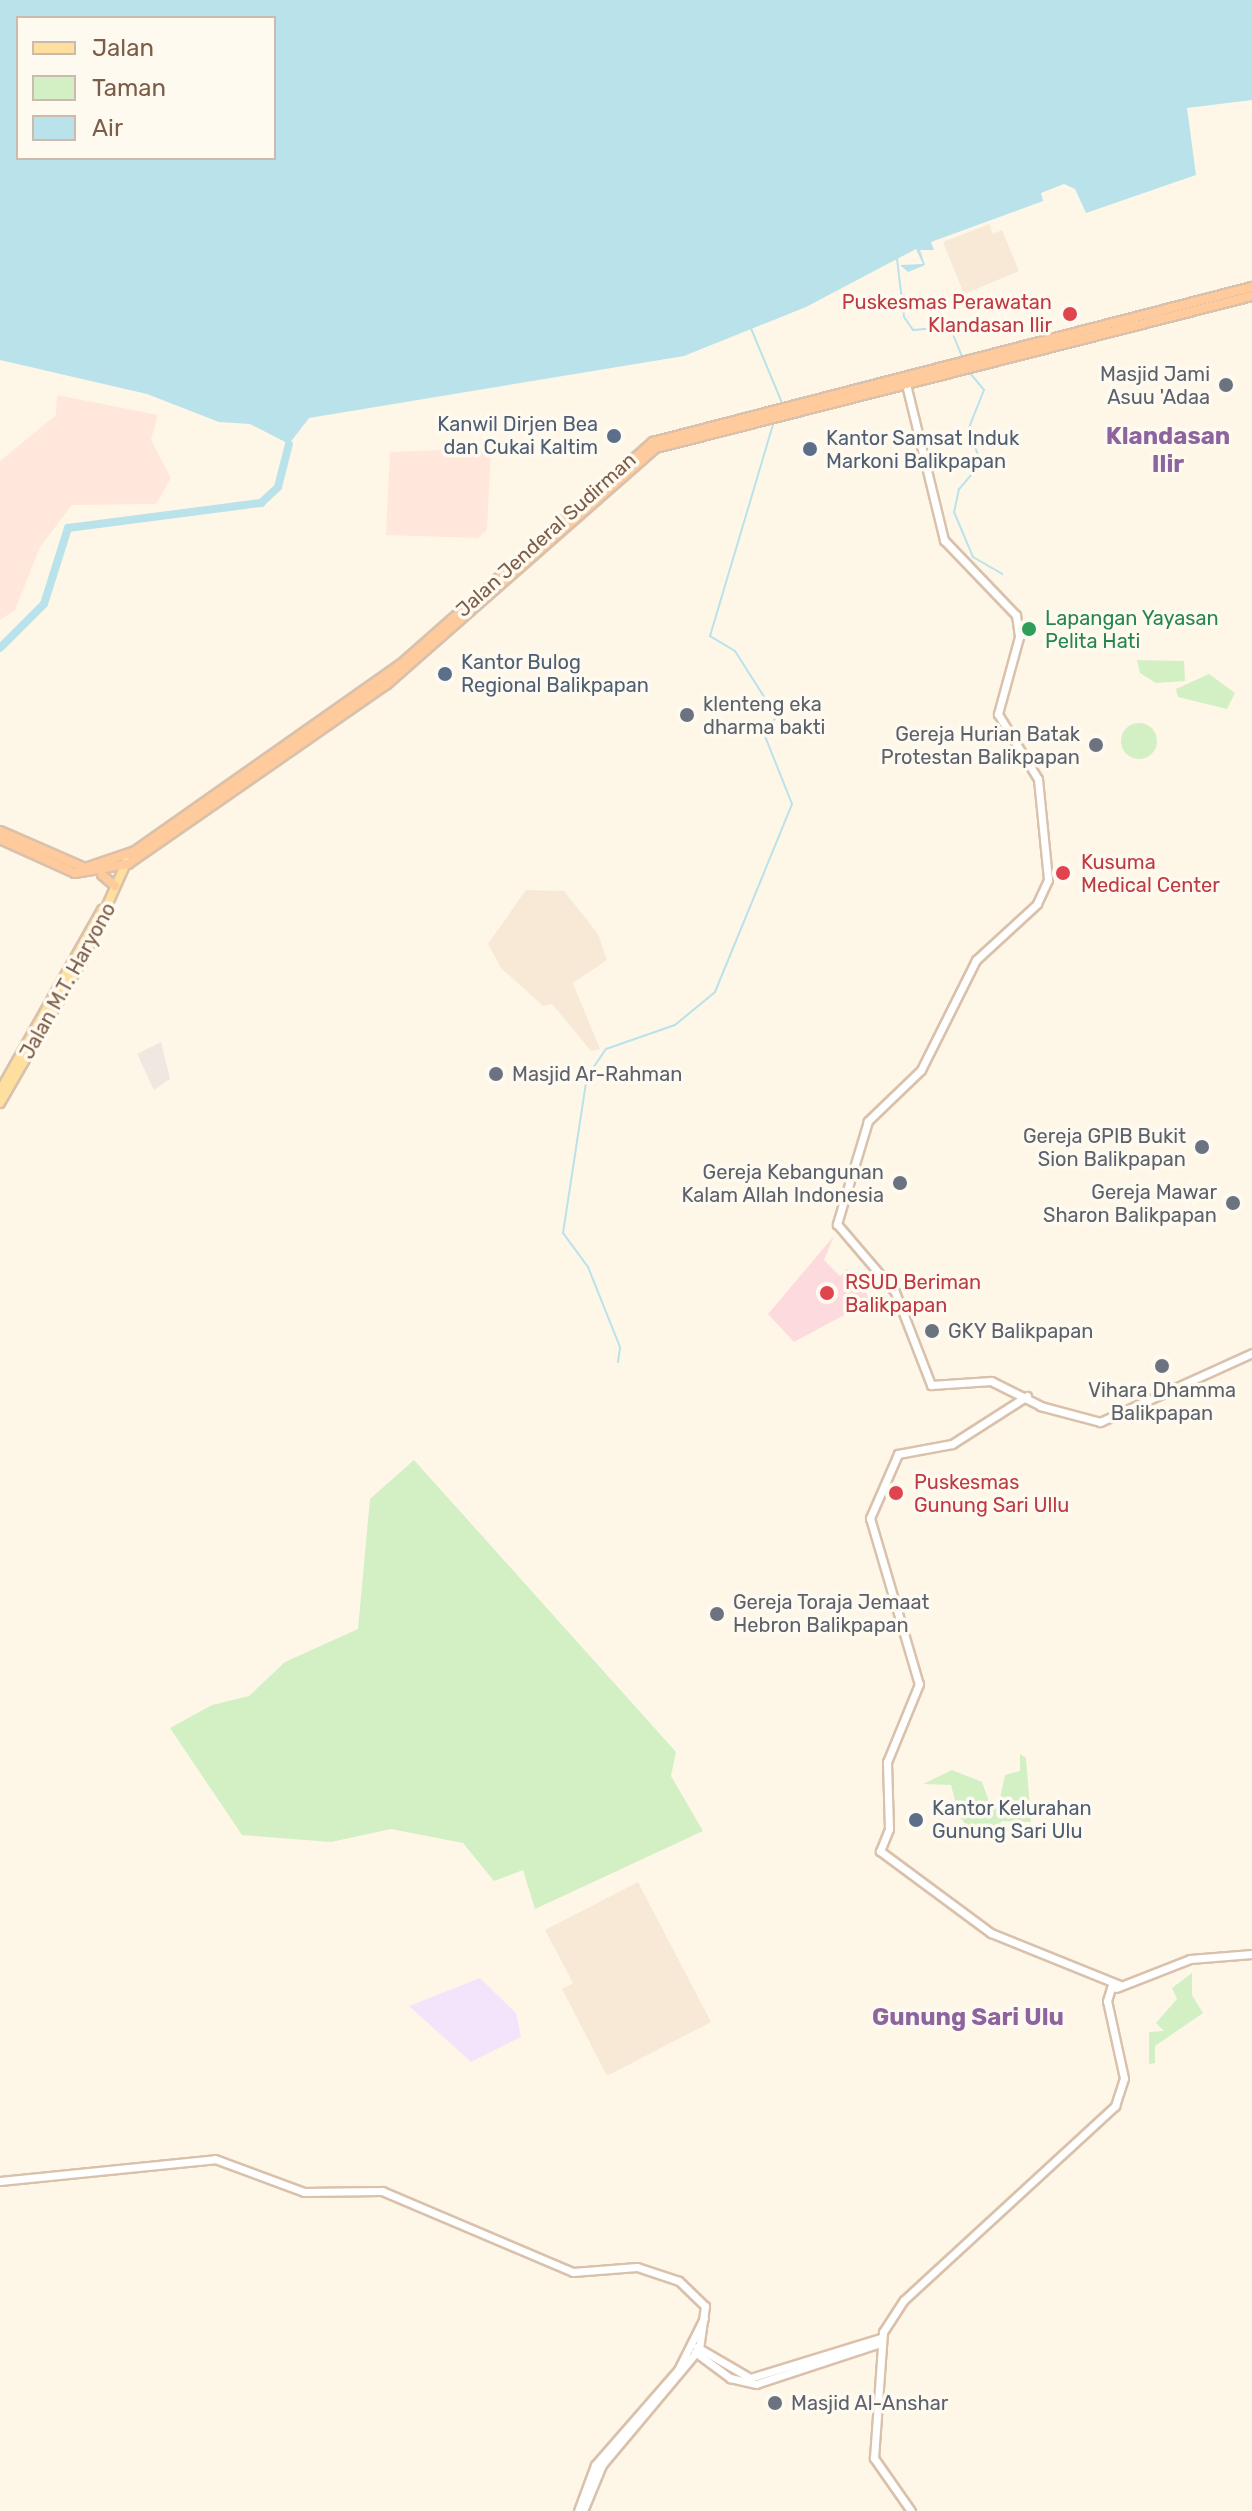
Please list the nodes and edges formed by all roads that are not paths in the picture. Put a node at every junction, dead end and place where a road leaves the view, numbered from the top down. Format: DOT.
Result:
graph roads {
  1 [pos="1252,287"];
  2 [pos="1252,296"];
  3 [pos="966,362"];
  4 [pos="904,376"];
  5 [pos="0,831"];
  6 [pos="0,839"];
  7 [pos="122,862"];
  8 [pos="99,874"];
  9 [pos="115,886"];
  10 [pos="0,1091"];
  11 [pos="0,1103"];
  12 [pos="1252,1353"];
  13 [pos="1022,1396"];
  14 [pos="1252,1952"];
  15 [pos="1116,1985"];
  16 [pos="0,2181"];
  17 [pos="889,2318"];
  18 [pos="881,2340"];
  19 [pos="860,2345"];
  20 [pos="697,2353"];
  21 [pos="880,2359"];
  22 [pos="581,2511"];
  23 [pos="911,2511"];
  1 -- 3 [label="highway, Jalan Jenderal Sudirman"];
  2 -- 3 [label="highway, Jalan Jenderal Sudirman"];
  3 -- 4 [label="highway, Jalan Jenderal Sudirman"];
  4 -- 7 [label="highway, Jalan Jenderal Sudirman"];
  4 -- 13 [label="main road"];
  5 -- 7 [label="highway, Jalan Jenderal Sudirman"];
  6 -- 8 [label="highway, Jalan Jenderal Sudirman"];
  7 -- 8 [label="highway, Jalan Jenderal Sudirman"];
  7 -- 9 [label="main road, Jalan M.T. Haryono"];
  7 -- 11 [label="main road, Jalan M.T. Haryono"];
  8 -- 9 [label="highway"];
  9 -- 10 [label="main road, Jalan M.T. Haryono"];
  12 -- 13 [label="main road"];
  13 -- 15 [label="main road"];
  14 -- 15 [label="main road"];
  15 -- 17 [label="main road"];
  16 -- 20 [label="main road"];
  17 -- 18 [label="main road"];
  17 -- 19 [label="main road"];
  18 -- 19 [label="main road"];
  18 -- 21 [label="main road"];
  19 -- 20 [label="main road"];
  19 -- 21 [label="main road"];
  20 -- 22 [label="main road"];
  21 -- 23 [label="main road"];
}
